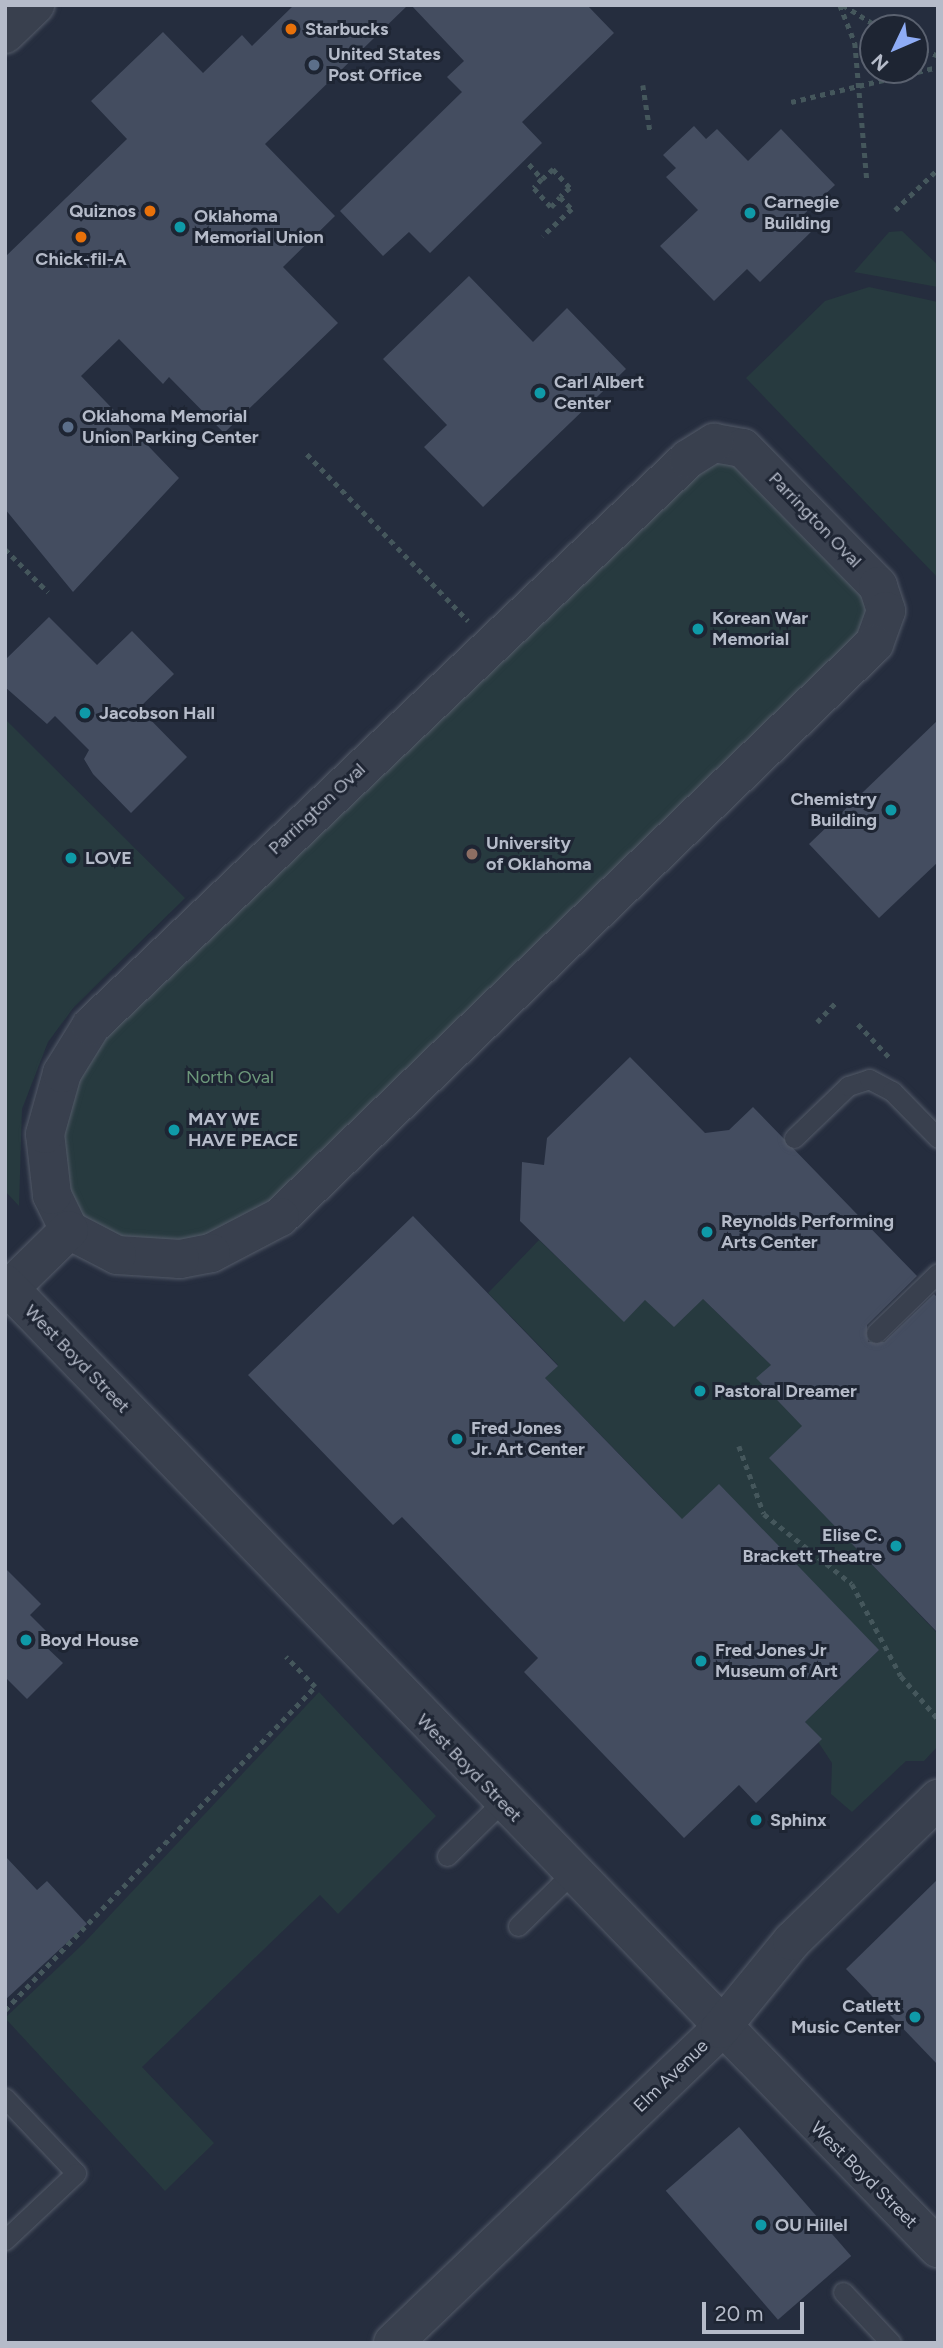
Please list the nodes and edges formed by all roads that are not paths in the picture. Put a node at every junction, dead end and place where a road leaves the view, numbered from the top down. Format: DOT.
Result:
graph roads {
  1 [pos="35,5"];
  2 [pos="5,34"];
  3 [pos="794,1138"];
  4 [pos="938,1138"];
  5 [pos="69,1230"];
  6 [pos="938,1273"];
  7 [pos="7,1288"];
  8 [pos="876,1333"];
  9 [pos="938,1799"];
  10 [pos="501,1802"];
  11 [pos="447,1856"];
  12 [pos="571,1874"];
  13 [pos="518,1926"];
  14 [pos="720,2028"];
  15 [pos="5,2098"];
  16 [pos="5,2240"];
  17 [pos="938,2248"];
  18 [pos="843,2292"];
  19 [pos="393,2343"];
  20 [pos="891,2343"];
  1 -- 2 [label="street"];
  3 -- 4 [label="lane"];
  5 -- 5 [label="street, Parrington Oval"];
  5 -- 7 [label="street"];
  6 -- 8 [label="lane"];
  7 -- 10 [label="street, West Boyd Street"];
  9 -- 14 [label="street, Elm Avenue"];
  10 -- 11 [label="lane"];
  10 -- 12 [label="street, West Boyd Street"];
  12 -- 13 [label="lane"];
  12 -- 14 [label="street, West Boyd Street"];
  14 -- 17 [label="street, West Boyd Street"];
  14 -- 19 [label="street, Elm Avenue"];
  15 -- 16 [label="lane"];
  18 -- 20 [label="lane"];
}
